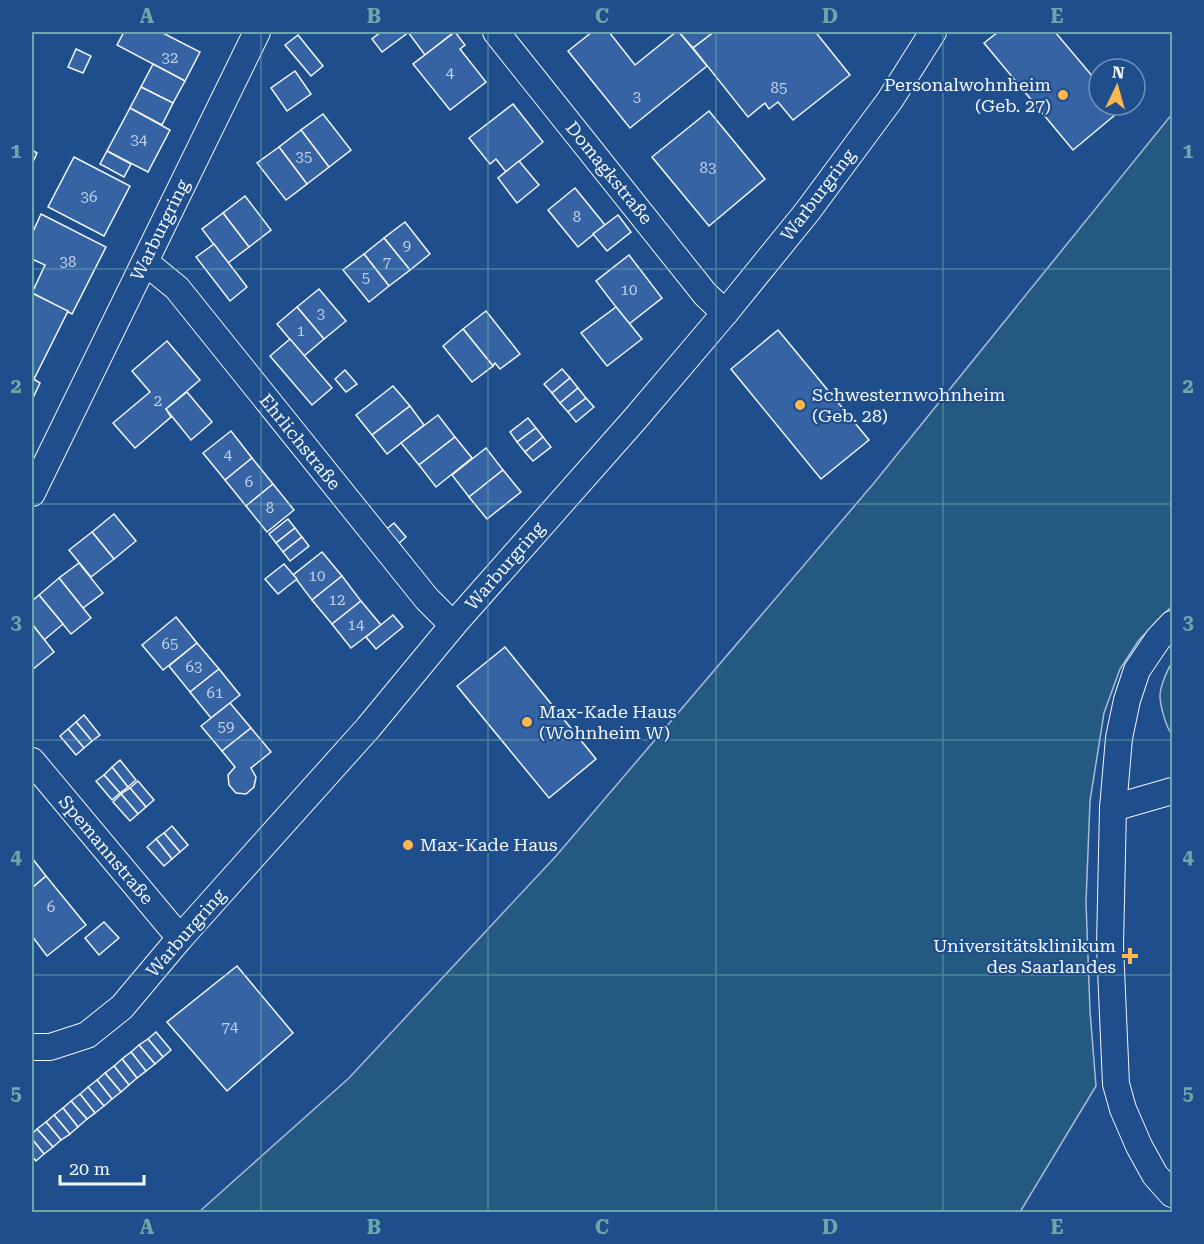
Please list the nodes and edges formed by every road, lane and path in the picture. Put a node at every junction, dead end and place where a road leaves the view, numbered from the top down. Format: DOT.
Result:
graph roads {
  1 [pos="257,32"];
  2 [pos="496,32"];
  3 [pos="933,32"];
  4 [pos="145,262"];
  5 [pos="725,313"];
  6 [pos="32,493"];
  7 [pos="1173,624"];
  8 [pos="453,625"];
  9 [pos="32,761"];
  10 [pos="1173,791"];
  11 [pos="1113,808"];
  12 [pos="180,938"];
  13 [pos="32,1047"];
  14 [pos="1173,1194"];
  1 -- 4 [label="street, Warburgring"];
  2 -- 5 [label="street, Domagkstraße"];
  3 -- 5 [label="street, Warburgring"];
  4 -- 6 [label="street, Warburgring"];
  4 -- 8 [label="street, Ehrlichstraße"];
  5 -- 8 [label="street, Warburgring"];
  7 -- 11 [label="street"];
  8 -- 12 [label="street, Warburgring"];
  9 -- 12 [label="street, Spemannstraße"];
  10 -- 11 [label="street"];
  11 -- 14 [label="street"];
  12 -- 13 [label="street, Warburgring"];
}
